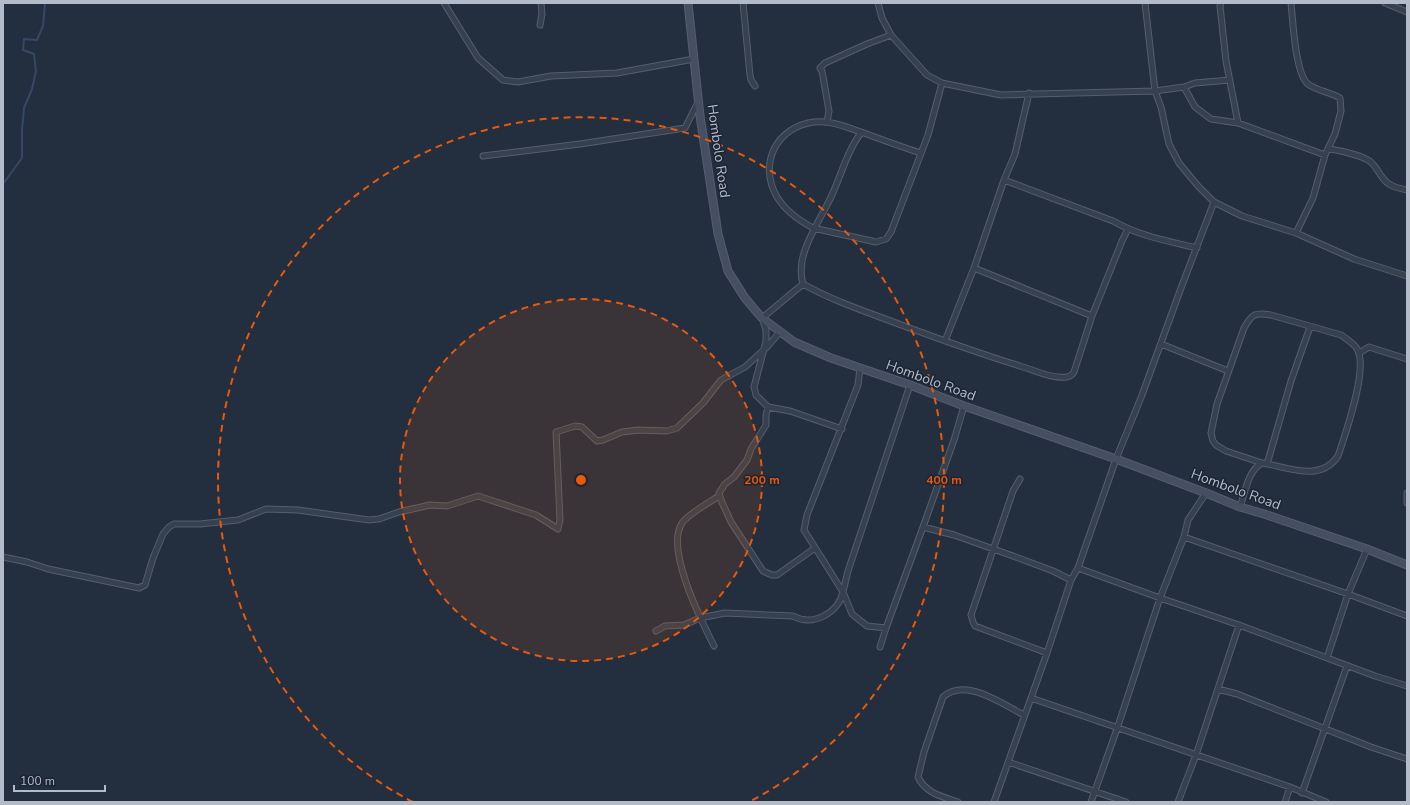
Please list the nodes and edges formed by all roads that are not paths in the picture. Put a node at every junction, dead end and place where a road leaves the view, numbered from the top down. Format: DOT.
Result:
graph roads {
  1 [pos="444,3"];
  2 [pos="541,3"];
  3 [pos="688,3"];
  4 [pos="743,3"];
  5 [pos="878,3"];
  6 [pos="1145,3"];
  7 [pos="1221,3"];
  8 [pos="1291,3"];
  9 [pos="1385,3"];
  10 [pos="1407,12"];
  11 [pos="540,25"];
  12 [pos="891,35"];
  13 [pos="694,59"];
  14 [pos="1230,80"];
  15 [pos="942,83"];
  16 [pos="755,86"];
  17 [pos="1184,87"];
  18 [pos="1155,91"];
  19 [pos="1029,93"];
  20 [pos="699,101"];
  21 [pos="827,122"];
  22 [pos="1238,123"];
  23 [pos="861,133"];
  24 [pos="1328,148"];
  25 [pos="921,153"];
  26 [pos="1325,155"];
  27 [pos="483,156"];
  28 [pos="1004,180"];
  29 [pos="1407,190"];
  30 [pos="1214,202"];
  31 [pos="813,228"];
  32 [pos="1128,229"];
  33 [pos="1296,233"];
  34 [pos="1197,248"];
  35 [pos="974,268"];
  36 [pos="1407,276"];
  37 [pos="803,284"];
  38 [pos="1092,316"];
  39 [pos="762,318"];
  40 [pos="1310,327"];
  41 [pos="780,332"];
  42 [pos="944,341"];
  43 [pos="1161,344"];
  44 [pos="764,350"];
  45 [pos="1359,353"];
  46 [pos="1407,359"];
  47 [pos="860,368"];
  48 [pos="1228,371"];
  49 [pos="910,385"];
  50 [pos="964,406"];
  51 [pos="768,407"];
  52 [pos="842,429"];
  53 [pos="1116,459"];
  54 [pos="1265,464"];
  55 [pos="1020,479"];
  56 [pos="1206,493"];
  57 [pos="1407,493"];
  58 [pos="720,496"];
  59 [pos="1407,503"];
  60 [pos="1240,507"];
  61 [pos="923,527"];
  62 [pos="1184,537"];
  63 [pos="815,548"];
  64 [pos="1367,549"];
  65 [pos="993,550"];
  66 [pos="3,557"];
  67 [pos="1407,565"];
  68 [pos="1078,568"];
  69 [pos="1071,580"];
  70 [pos="843,592"];
  71 [pos="1348,594"];
  72 [pos="1160,598"];
  73 [pos="1407,616"];
  74 [pos="700,618"];
  75 [pos="1239,624"];
  76 [pos="886,628"];
  77 [pos="656,631"];
  78 [pos="714,646"];
  79 [pos="880,646"];
  80 [pos="1047,653"];
  81 [pos="1326,658"];
  82 [pos="1347,666"];
  83 [pos="1407,686"];
  84 [pos="1218,690"];
  85 [pos="1031,698"];
  86 [pos="1024,715"];
  87 [pos="1325,728"];
  88 [pos="1117,729"];
  89 [pos="1196,755"];
  90 [pos="1407,759"];
  91 [pos="1008,762"];
  92 [pos="1290,787"];
  93 [pos="1095,791"];
  94 [pos="1302,793"];
  95 [pos="958,802"];
  96 [pos="994,802"];
  97 [pos="1091,802"];
  98 [pos="1126,802"];
  99 [pos="1178,802"];
  100 [pos="1285,802"];
  101 [pos="1326,802"];
  1 -- 13 [label="street"];
  2 -- 11 [label="street"];
  3 -- 13 [label="street, Hombolo Road"];
  4 -- 16 [label="street"];
  5 -- 12 [label="street"];
  6 -- 18 [label="street"];
  7 -- 14 [label="street"];
  8 -- 24 [label="street"];
  9 -- 10 [label="street"];
  12 -- 15 [label="street"];
  12 -- 21 [label="street"];
  13 -- 20 [label="street, Hombolo Road"];
  14 -- 17 [label="street"];
  14 -- 22 [label="street"];
  15 -- 19 [label="street"];
  15 -- 25 [label="street"];
  17 -- 18 [label="street"];
  17 -- 22 [label="street"];
  18 -- 19 [label="street"];
  18 -- 30 [label="street"];
  19 -- 28 [label="street"];
  20 -- 27 [label="street"];
  20 -- 39 [label="street, Hombolo Road"];
  21 -- 23 [label="street"];
  21 -- 31 [label="street"];
  22 -- 26 [label="street"];
  23 -- 25 [label="street"];
  23 -- 31 [label="street"];
  24 -- 26 [label="street"];
  24 -- 29 [label="street"];
  25 -- 31 [label="street"];
  26 -- 33 [label="street"];
  28 -- 32 [label="street"];
  28 -- 35 [label="street"];
  30 -- 33 [label="street"];
  30 -- 34 [label="street"];
  31 -- 37 [label="street"];
  32 -- 34 [label="street"];
  32 -- 38 [label="street"];
  33 -- 36 [label="street"];
  34 -- 43 [label="street"];
  35 -- 38 [label="street"];
  35 -- 42 [label="street"];
  37 -- 39 [label="street"];
  37 -- 42 [label="street"];
  38 -- 42 [label="street"];
  39 -- 41 [label="street, Hombolo Road"];
  39 -- 44 [label="street"];
  40 -- 45 [label="street"];
  40 -- 48 [label="street"];
  40 -- 54 [label="street"];
  41 -- 44 [label="street"];
  41 -- 47 [label="street, Hombolo Road"];
  43 -- 48 [label="street"];
  43 -- 53 [label="street"];
  44 -- 51 [label="street"];
  44 -- 66 [label="street"];
  45 -- 46 [label="street"];
  45 -- 54 [label="street"];
  47 -- 49 [label="street, Hombolo Road"];
  47 -- 52 [label="street"];
  48 -- 54 [label="street"];
  49 -- 50 [label="street, Hombolo Road"];
  49 -- 70 [label="street"];
  50 -- 53 [label="street, Hombolo Road"];
  50 -- 61 [label="street"];
  51 -- 52 [label="street"];
  51 -- 58 [label="street"];
  52 -- 63 [label="street"];
  53 -- 56 [label="street, Hombolo Road"];
  53 -- 68 [label="street"];
  54 -- 60 [label="street"];
  55 -- 65 [label="street"];
  56 -- 60 [label="street, Hombolo Road"];
  56 -- 62 [label="street"];
  57 -- 59 [label="street"];
  58 -- 63 [label="street"];
  58 -- 74 [label="street"];
  60 -- 64 [label="street, Hombolo Road"];
  61 -- 65 [label="street"];
  61 -- 76 [label="street"];
  62 -- 71 [label="street"];
  62 -- 72 [label="street"];
  63 -- 70 [label="street"];
  64 -- 67 [label="street, Hombolo Road"];
  64 -- 71 [label="street"];
  65 -- 69 [label="street"];
  65 -- 80 [label="street"];
  68 -- 69 [label="street"];
  68 -- 72 [label="street"];
  69 -- 80 [label="street"];
  70 -- 74 [label="street"];
  70 -- 76 [label="street"];
  71 -- 73 [label="street"];
  71 -- 81 [label="street"];
  72 -- 75 [label="street"];
  72 -- 88 [label="street"];
  74 -- 77 [label="street"];
  74 -- 78 [label="street"];
  75 -- 81 [label="street"];
  75 -- 84 [label="street"];
  76 -- 79 [label="street"];
  80 -- 85 [label="street"];
  81 -- 82 [label="street"];
  82 -- 83 [label="street"];
  82 -- 87 [label="street"];
  84 -- 87 [label="street"];
  84 -- 89 [label="street"];
  85 -- 86 [label="street"];
  85 -- 88 [label="street"];
  86 -- 91 [label="street"];
  86 -- 95 [label="street"];
  87 -- 90 [label="street"];
  87 -- 94 [label="street"];
  88 -- 89 [label="street"];
  88 -- 93 [label="street"];
  89 -- 92 [label="street"];
  89 -- 99 [label="street"];
  91 -- 93 [label="street"];
  91 -- 96 [label="street"];
  92 -- 94 [label="street"];
  92 -- 100 [label="street"];
  93 -- 97 [label="street"];
  93 -- 98 [label="street"];
  94 -- 101 [label="street"];
}
